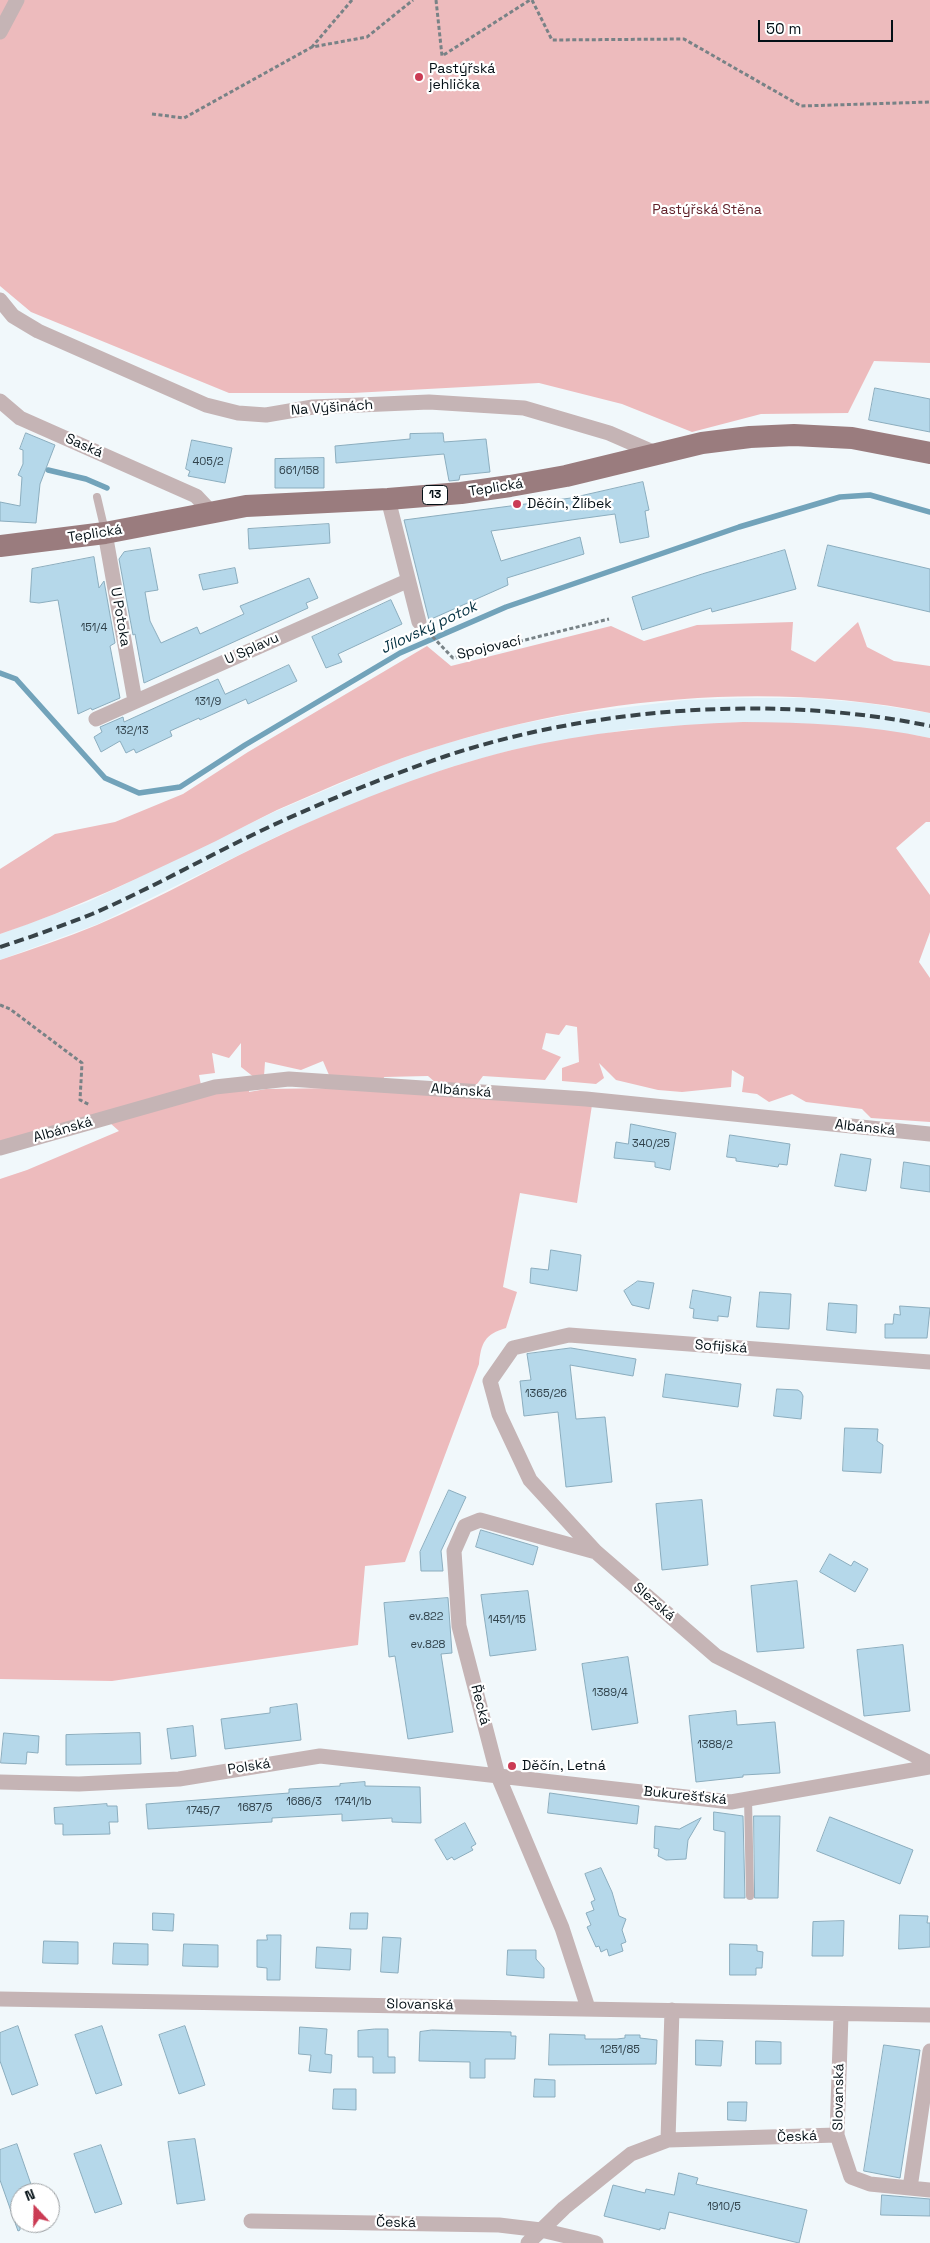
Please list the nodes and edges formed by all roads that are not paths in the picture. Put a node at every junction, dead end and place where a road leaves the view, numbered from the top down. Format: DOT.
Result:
graph roads {
  1 [pos="18,0"];
  2 [pos="0,32"];
  3 [pos="0,300"];
  4 [pos="0,401"];
  5 [pos="655,453"];
  6 [pos="930,453"];
  7 [pos="97,497"];
  8 [pos="388,499"];
  9 [pos="212,513"];
  10 [pos="105,533"];
  11 [pos="0,546"];
  12 [pos="407,581"];
  13 [pos="419,622"];
  14 [pos="136,701"];
  15 [pos="96,719"];
  16 [pos="930,1134"];
  17 [pos="0,1148"];
  18 [pos="513,1348"];
  19 [pos="930,1362"];
  20 [pos="596,1552"];
  21 [pos="930,1765"];
  22 [pos="498,1776"];
  23 [pos="0,1782"];
  24 [pos="748,1798"];
  25 [pos="750,1896"];
  26 [pos="0,1999"];
  27 [pos="588,2008"];
  28 [pos="672,2010"];
  29 [pos="841,2015"];
  30 [pos="930,2015"];
  31 [pos="930,2051"];
  32 [pos="837,2135"];
  33 [pos="668,2140"];
  34 [pos="910,2188"];
  35 [pos="930,2190"];
  36 [pos="251,2221"];
  37 [pos="541,2230"];
  38 [pos="528,2243"];
  39 [pos="596,2243"];
  1 -- 2 [label="street"];
  3 -- 5 [label="street, Na Výšinách"];
  4 -- 9 [label="street, Saská"];
  5 -- 6 [label="main road, Teplická / 13"];
  5 -- 8 [label="main road, Teplická / 13"];
  7 -- 10 [label="lane"];
  8 -- 9 [label="main road, Teplická / 13"];
  8 -- 12 [label="street"];
  9 -- 10 [label="main road, Teplická / 13"];
  10 -- 11 [label="main road, Teplická / 13"];
  10 -- 14 [label="street, U Potoka"];
  12 -- 13 [label="street"];
  12 -- 14 [label="street, U Splavu"];
  14 -- 15 [label="street, U Splavu"];
  16 -- 17 [label="street, Albánská"];
  18 -- 19 [label="street, Sofijská"];
  18 -- 20 [label="street, Slezská"];
  20 -- 21 [label="street, Slezská"];
  20 -- 22 [label="street, Řecká"];
  21 -- 24 [label="street, Bukurešťská"];
  22 -- 23 [label="street, Polská"];
  22 -- 24 [label="street, Bukurešťská"];
  22 -- 27 [label="street, Řecká"];
  24 -- 25 [label="lane"];
  26 -- 27 [label="street, Slovanská"];
  27 -- 28 [label="street, Slovanská"];
  28 -- 29 [label="street, Slovanská"];
  28 -- 33 [label="street"];
  29 -- 30 [label="street, Slovanská"];
  29 -- 32 [label="street, Slovanská"];
  31 -- 34 [label="street"];
  32 -- 33 [label="street, Česká"];
  32 -- 34 [label="street, Slovanská"];
  33 -- 37 [label="street, Česká"];
  34 -- 35 [label="street, Slovanská"];
  36 -- 37 [label="street, Česká"];
  37 -- 38 [label="street, Česká"];
  37 -- 39 [label="street, Česká"];
}
